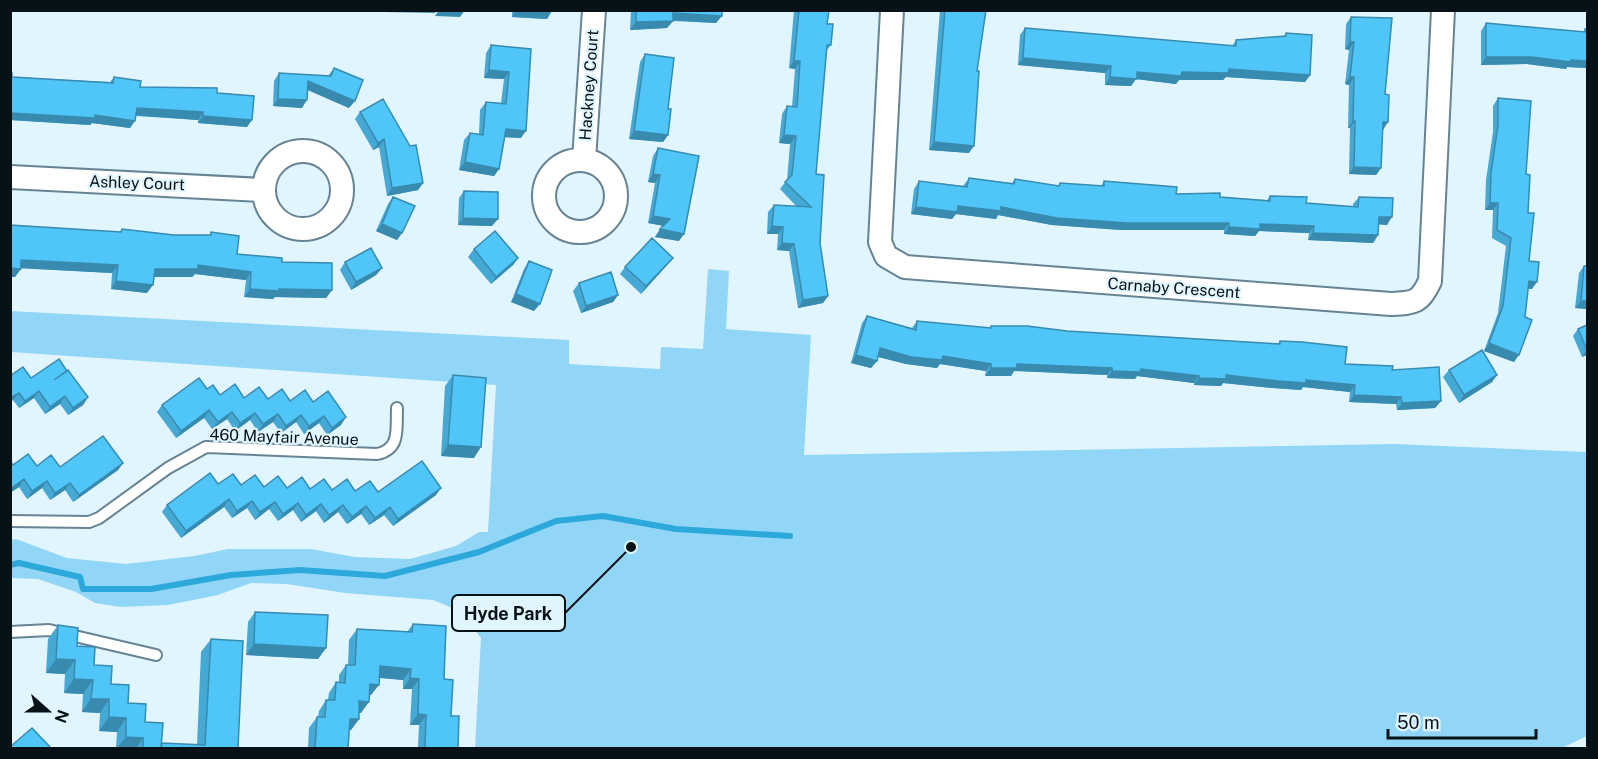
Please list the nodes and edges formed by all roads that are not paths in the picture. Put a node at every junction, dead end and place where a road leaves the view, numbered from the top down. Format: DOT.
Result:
graph roads {
  1 [pos="594,10"];
  2 [pos="892,10"];
  3 [pos="1443,10"];
  4 [pos="584,160"];
  5 [pos="10,177"];
  6 [pos="263,190"];
  7 [pos="398,408"];
  8 [pos="10,521"];
  9 [pos="10,633"];
  10 [pos="156,655"];
  1 -- 4 [label="street, Hackney Court"];
  2 -- 3 [label="street, Carnaby Crescent"];
  5 -- 6 [label="street, Ashley Court"];
  7 -- 8 [label="lane, 460 Mayfair Avenue"];
  9 -- 10 [label="lane"];
}
